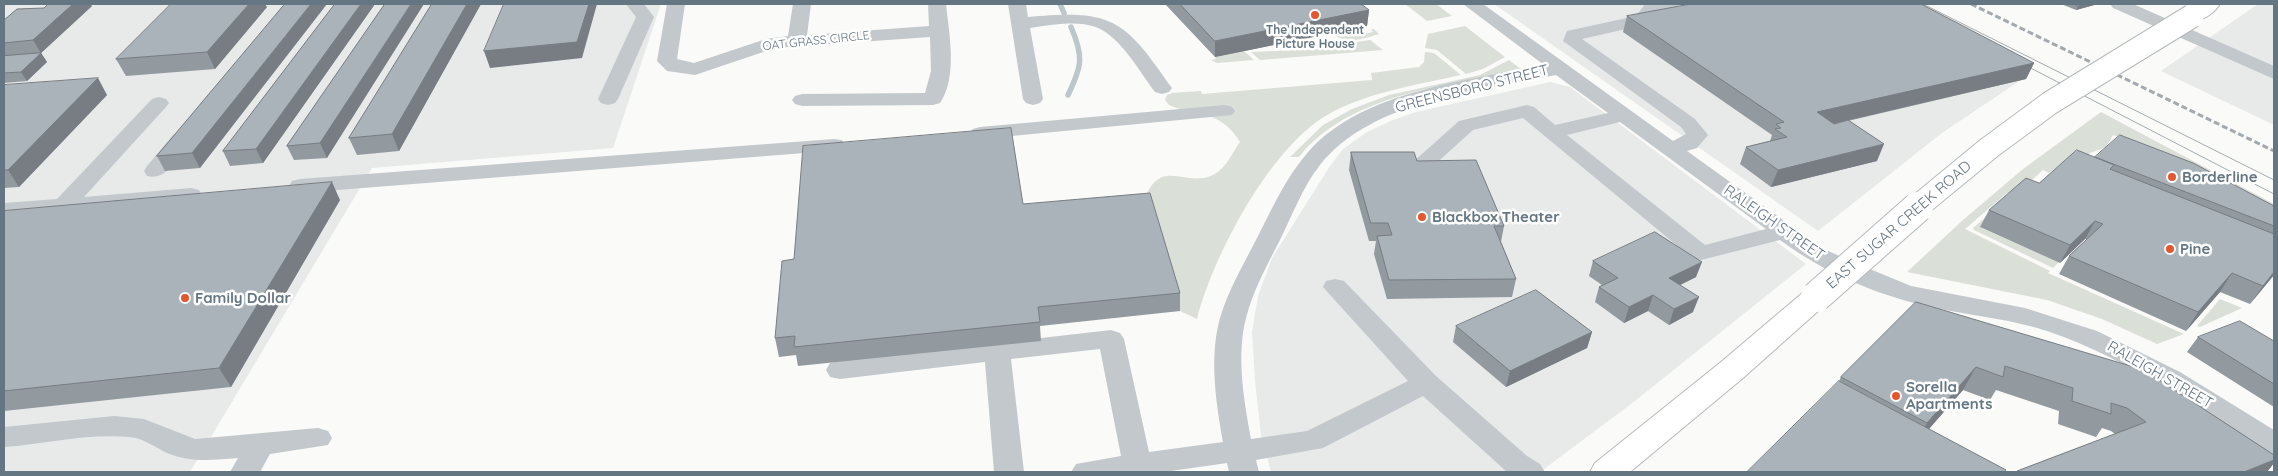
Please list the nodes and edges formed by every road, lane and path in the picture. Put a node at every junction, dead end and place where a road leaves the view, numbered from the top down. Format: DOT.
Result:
graph roads {
  1 [pos="635,4"];
  2 [pos="676,4"];
  3 [pos="802,4"];
  4 [pos="937,4"];
  5 [pos="943,4"];
  6 [pos="1017,4"];
  7 [pos="1472,4"];
  8 [pos="1671,4"];
  9 [pos="2119,4"];
  10 [pos="2201,10"];
  11 [pos="1021,23"];
  12 [pos="939,31"];
  13 [pos="797,41"];
  14 [pos="1606,65"];
  15 [pos="1563,70"];
  16 [pos="2274,73"];
  17 [pos="1162,88"];
  18 [pos="608,99"];
  19 [pos="1033,99"];
  20 [pos="802,100"];
  21 [pos="159,104"];
  22 [pos="1225,112"];
  23 [pos="1624,115"];
  24 [pos="193,126"];
  25 [pos="1551,132"];
  26 [pos="960,135"];
  27 [pos="850,143"];
  28 [pos="1670,149"];
  29 [pos="1424,162"];
  30 [pos="155,171"];
  31 [pos="283,188"];
  32 [pos="213,193"];
  33 [pos="64,205"];
  34 [pos="4,210"];
  35 [pos="1784,232"];
  36 [pos="1335,287"];
  37 [pos="997,352"];
  38 [pos="840,370"];
  39 [pos="1426,383"];
  40 [pos="4,438"];
  41 [pos="318,438"];
  42 [pos="261,444"];
  43 [pos="2274,444"];
  44 [pos="1242,462"];
  45 [pos="1138,469"];
  46 [pos="245,472"];
  47 [pos="1009,472"];
  48 [pos="1086,472"];
  49 [pos="1530,472"];
  50 [pos="1607,472"];
  1 -- 18 [label="street"];
  2 -- 13 [label="street, OAT GRASS CIRCLE"];
  3 -- 13 [label="street"];
  4 -- 5 [label="street"];
  4 -- 12 [label="street"];
  6 -- 11 [label="street"];
  7 -- 15 [label="street, RALEIGH STREET"];
  8 -- 14 [label="street"];
  9 -- 16 [label="street"];
  10 -- 50 [label="main road, EAST SUGAR CREEK ROAD, bridge"];
  11 -- 17 [label="street"];
  11 -- 19 [label="street"];
  12 -- 13 [label="street, OAT GRASS CIRCLE"];
  12 -- 20 [label="street"];
  14 -- 15 [label="street, GREENSBORO STREET"];
  14 -- 28 [label="street"];
  15 -- 23 [label="street, RALEIGH STREET"];
  15 -- 44 [label="street, GREENSBORO STREET"];
  21 -- 33 [label="street"];
  22 -- 26 [label="street"];
  23 -- 25 [label="street"];
  23 -- 28 [label="street, RALEIGH STREET"];
  24 -- 30 [label="street"];
  25 -- 29 [label="street"];
  25 -- 35 [label="street"];
  27 -- 31 [label="street"];
  28 -- 35 [label="street, RALEIGH STREET"];
  32 -- 33 [label="street"];
  33 -- 34 [label="street"];
  35 -- 43 [label="street, RALEIGH STREET"];
  36 -- 39 [label="street"];
  37 -- 38 [label="street"];
  37 -- 45 [label="street"];
  37 -- 47 [label="street"];
  39 -- 44 [label="street"];
  39 -- 49 [label="street"];
  40 -- 42 [label="street"];
  41 -- 42 [label="street"];
  42 -- 46 [label="street"];
  44 -- 45 [label="street"];
  45 -- 48 [label="street"];
}
